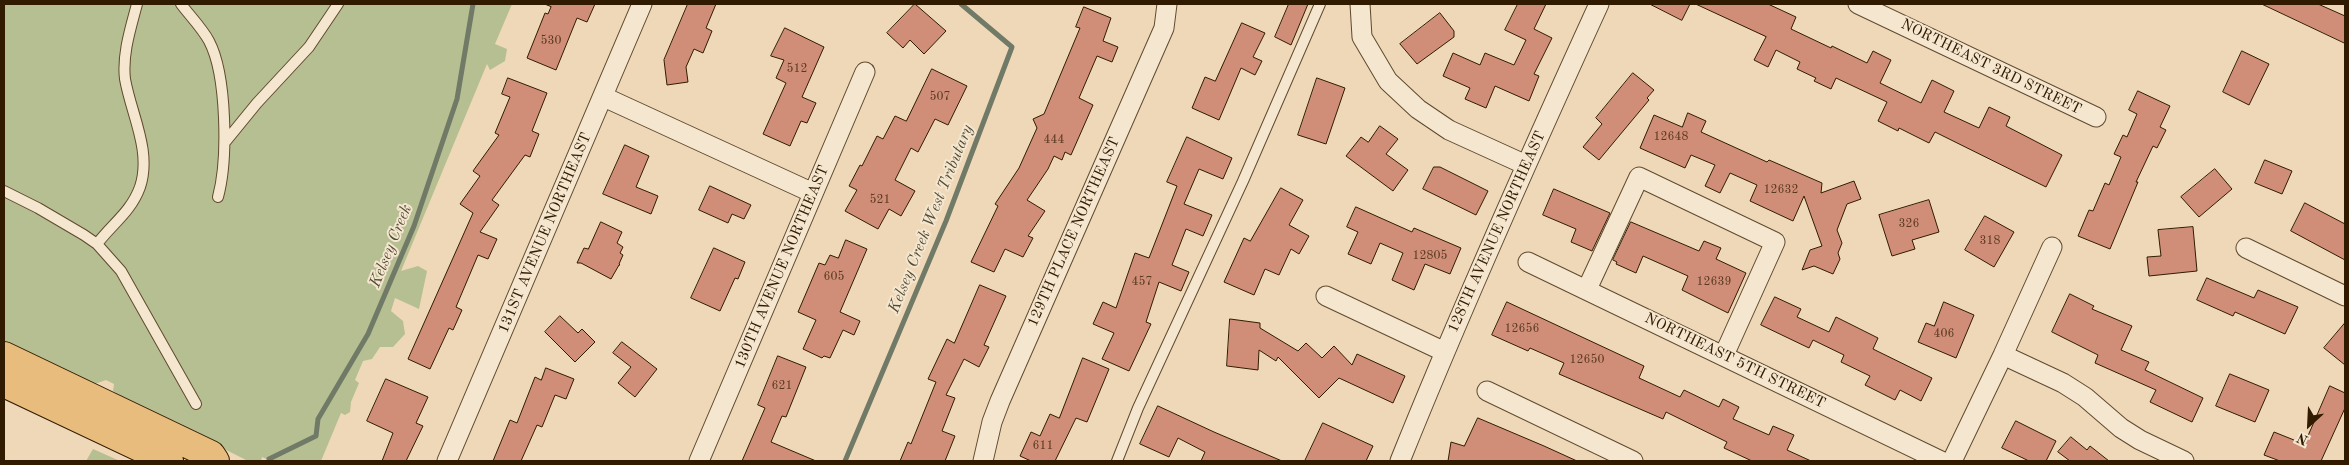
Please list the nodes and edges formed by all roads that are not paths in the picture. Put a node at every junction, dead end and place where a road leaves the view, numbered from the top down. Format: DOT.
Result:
graph roads {
  1 [pos="137,4"];
  2 [pos="181,4"];
  3 [pos="338,4"];
  4 [pos="642,4"];
  5 [pos="1167,4"];
  6 [pos="1320,4"];
  7 [pos="1360,4"];
  8 [pos="1599,4"];
  9 [pos="1858,4"];
  10 [pos="865,72"];
  11 [pos="604,97"];
  12 [pos="2096,117"];
  13 [pos="226,141"];
  14 [pos="1526,165"];
  15 [pos="4,191"];
  16 [pos="813,193"];
  17 [pos="218,197"];
  18 [pos="97,244"];
  19 [pos="2052,246"];
  20 [pos="2246,248"];
  21 [pos="1528,262"];
  22 [pos="1587,289"];
  23 [pos="1326,296"];
  24 [pos="2345,296"];
  25 [pos="1445,352"];
  26 [pos="1724,355"];
  27 [pos="2003,355"];
  28 [pos="4,356"];
  29 [pos="4,383"];
  30 [pos="1488,391"];
  31 [pos="196,404"];
  32 [pos="169,461"];
  33 [pos="215,461"];
  34 [pos="447,461"];
  35 [pos="699,461"];
  36 [pos="983,461"];
  37 [pos="1117,461"];
  38 [pos="1400,461"];
  39 [pos="1633,461"];
  40 [pos="1941,461"];
  41 [pos="1952,461"];
  42 [pos="2184,461"];
  1 -- 18 [label="lane"];
  2 -- 13 [label="lane"];
  3 -- 13 [label="lane"];
  4 -- 11 [label="street, 131ST AVENUE NORTHEAST"];
  5 -- 36 [label="street, 129TH PLACE NORTHEAST"];
  6 -- 37 [label="lane"];
  7 -- 14 [label="street"];
  8 -- 14 [label="street, 128TH AVENUE NORTHEAST"];
  9 -- 12 [label="street, NORTHEAST 3RD STREET"];
  10 -- 16 [label="street, 130TH AVENUE NORTHEAST"];
  11 -- 16 [label="street"];
  11 -- 34 [label="street, 131ST AVENUE NORTHEAST"];
  13 -- 17 [label="lane"];
  14 -- 25 [label="street, 128TH AVENUE NORTHEAST"];
  15 -- 18 [label="lane"];
  16 -- 35 [label="street, 130TH AVENUE NORTHEAST"];
  18 -- 31 [label="lane"];
  19 -- 27 [label="street"];
  20 -- 24 [label="street"];
  21 -- 22 [label="street, NORTHEAST 5TH STREET"];
  22 -- 26 [label="street, NORTHEAST 5TH STREET"];
  22 -- 26 [label="street"];
  23 -- 25 [label="street"];
  25 -- 38 [label="street, 128TH AVENUE NORTHEAST"];
  26 -- 40 [label="street, NORTHEAST 5TH STREET"];
  27 -- 41 [label="street"];
  27 -- 42 [label="street"];
  28 -- 33 [label="main road"];
  29 -- 32 [label="main road"];
  30 -- 39 [label="street"];
}
